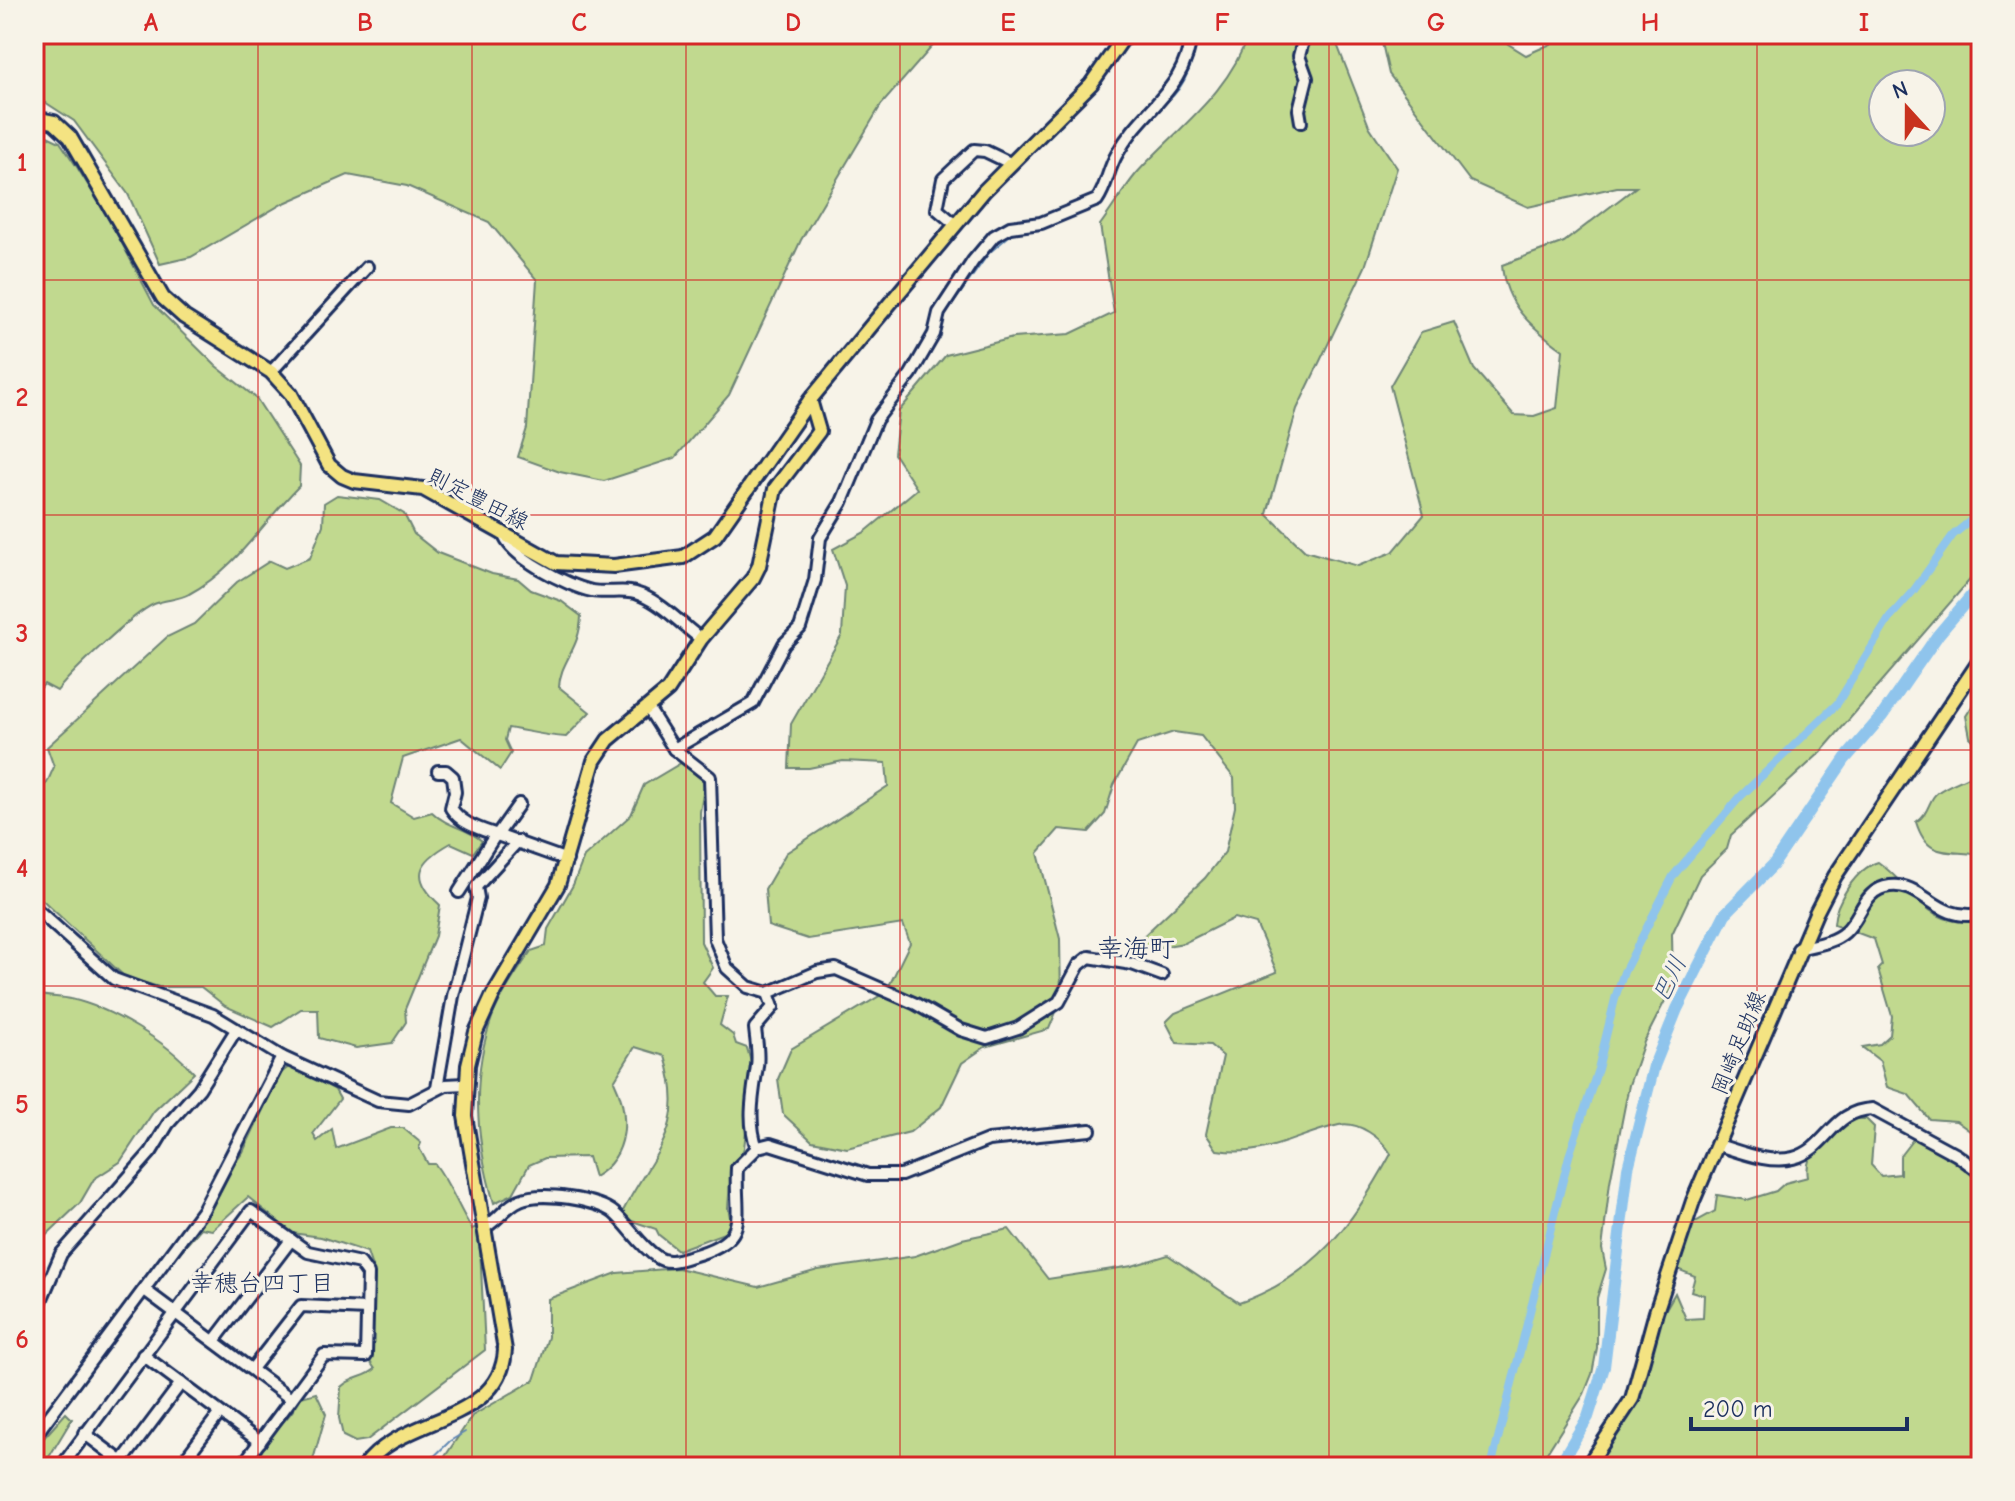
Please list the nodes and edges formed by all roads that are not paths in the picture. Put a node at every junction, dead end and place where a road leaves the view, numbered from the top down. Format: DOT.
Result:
graph roads {
  1 [pos="1126,34"];
  2 [pos="1191,34"];
  3 [pos="1305,34"];
  4 [pos="34,118"];
  5 [pos="1301,122"];
  6 [pos="1010,163"];
  7 [pos="956,225"];
  8 [pos="367,267"];
  9 [pos="271,372"];
  10 [pos="810,400"];
  11 [pos="503,532"];
  12 [pos="701,639"];
  13 [pos="1981,659"];
  14 [pos="648,708"];
  15 [pos="674,749"];
  16 [pos="438,771"];
  17 [pos="519,804"];
  18 [pos="496,834"];
  19 [pos="518,841"];
  20 [pos="567,860"];
  21 [pos="459,892"];
  22 [pos="34,907"];
  23 [pos="1981,914"];
  24 [pos="1798,949"];
  25 [pos="1162,975"];
  26 [pos="768,993"];
  27 [pos="236,1030"];
  28 [pos="282,1057"];
  29 [pos="466,1084"];
  30 [pos="437,1088"];
  31 [pos="1090,1130"];
  32 [pos="1718,1145"];
  33 [pos="757,1148"];
  34 [pos="1981,1173"];
  35 [pos="487,1226"];
  36 [pos="291,1240"];
  37 [pos="146,1291"];
  38 [pos="367,1309"];
  39 [pos="175,1312"];
  40 [pos="34,1317"];
  41 [pos="214,1341"];
  42 [pos="143,1355"];
  43 [pos="252,1369"];
  44 [pos="181,1383"];
  45 [pos="291,1399"];
  46 [pos="220,1413"];
  47 [pos="84,1433"];
  48 [pos="34,1437"];
  49 [pos="260,1442"];
  50 [pos="123,1465"];
  51 [pos="61,1467"];
  52 [pos="179,1467"];
  53 [pos="241,1467"];
  54 [pos="364,1467"];
  55 [pos="1587,1467"];
  1 -- 6 [label="main road, 則定豊田線"];
  2 -- 15 [label="street"];
  3 -- 5 [label="street"];
  4 -- 9 [label="main road, 則定豊田線"];
  6 -- 7 [label="main road, 則定豊田線"];
  6 -- 7 [label="street"];
  7 -- 10 [label="main road, 則定豊田線"];
  8 -- 9 [label="street"];
  9 -- 11 [label="main road, 則定豊田線"];
  10 -- 11 [label="main road, 則定豊田線"];
  10 -- 12 [label="main road"];
  11 -- 12 [label="street"];
  12 -- 14 [label="main road"];
  13 -- 24 [label="main road, 岡崎足助線"];
  14 -- 15 [label="street"];
  14 -- 20 [label="main road"];
  15 -- 26 [label="street"];
  16 -- 18 [label="street"];
  17 -- 18 [label="street"];
  18 -- 19 [label="street"];
  18 -- 21 [label="street"];
  19 -- 20 [label="street"];
  19 -- 30 [label="street"];
  20 -- 29 [label="main road"];
  22 -- 27 [label="street"];
  23 -- 24 [label="street"];
  24 -- 32 [label="main road, 岡崎足助線"];
  25 -- 26 [label="street"];
  26 -- 33 [label="street"];
  27 -- 28 [label="street"];
  27 -- 40 [label="street"];
  28 -- 30 [label="street"];
  28 -- 37 [label="street"];
  29 -- 30 [label="street"];
  29 -- 35 [label="main road"];
  31 -- 33 [label="street"];
  32 -- 34 [label="street"];
  32 -- 55 [label="main road, 岡崎足助線"];
  33 -- 35 [label="street"];
  35 -- 54 [label="main road"];
  36 -- 38 [label="street"];
  36 -- 39 [label="street"];
  36 -- 41 [label="street"];
  37 -- 39 [label="street"];
  37 -- 48 [label="street"];
  38 -- 43 [label="street"];
  38 -- 45 [label="street"];
  39 -- 41 [label="street"];
  39 -- 42 [label="street"];
  41 -- 43 [label="street"];
  42 -- 44 [label="street"];
  42 -- 47 [label="street"];
  43 -- 45 [label="street"];
  44 -- 46 [label="street"];
  44 -- 50 [label="street"];
  45 -- 49 [label="street"];
  46 -- 49 [label="street"];
  46 -- 52 [label="street"];
  47 -- 50 [label="street"];
  47 -- 51 [label="street"];
  49 -- 53 [label="street"];
}
